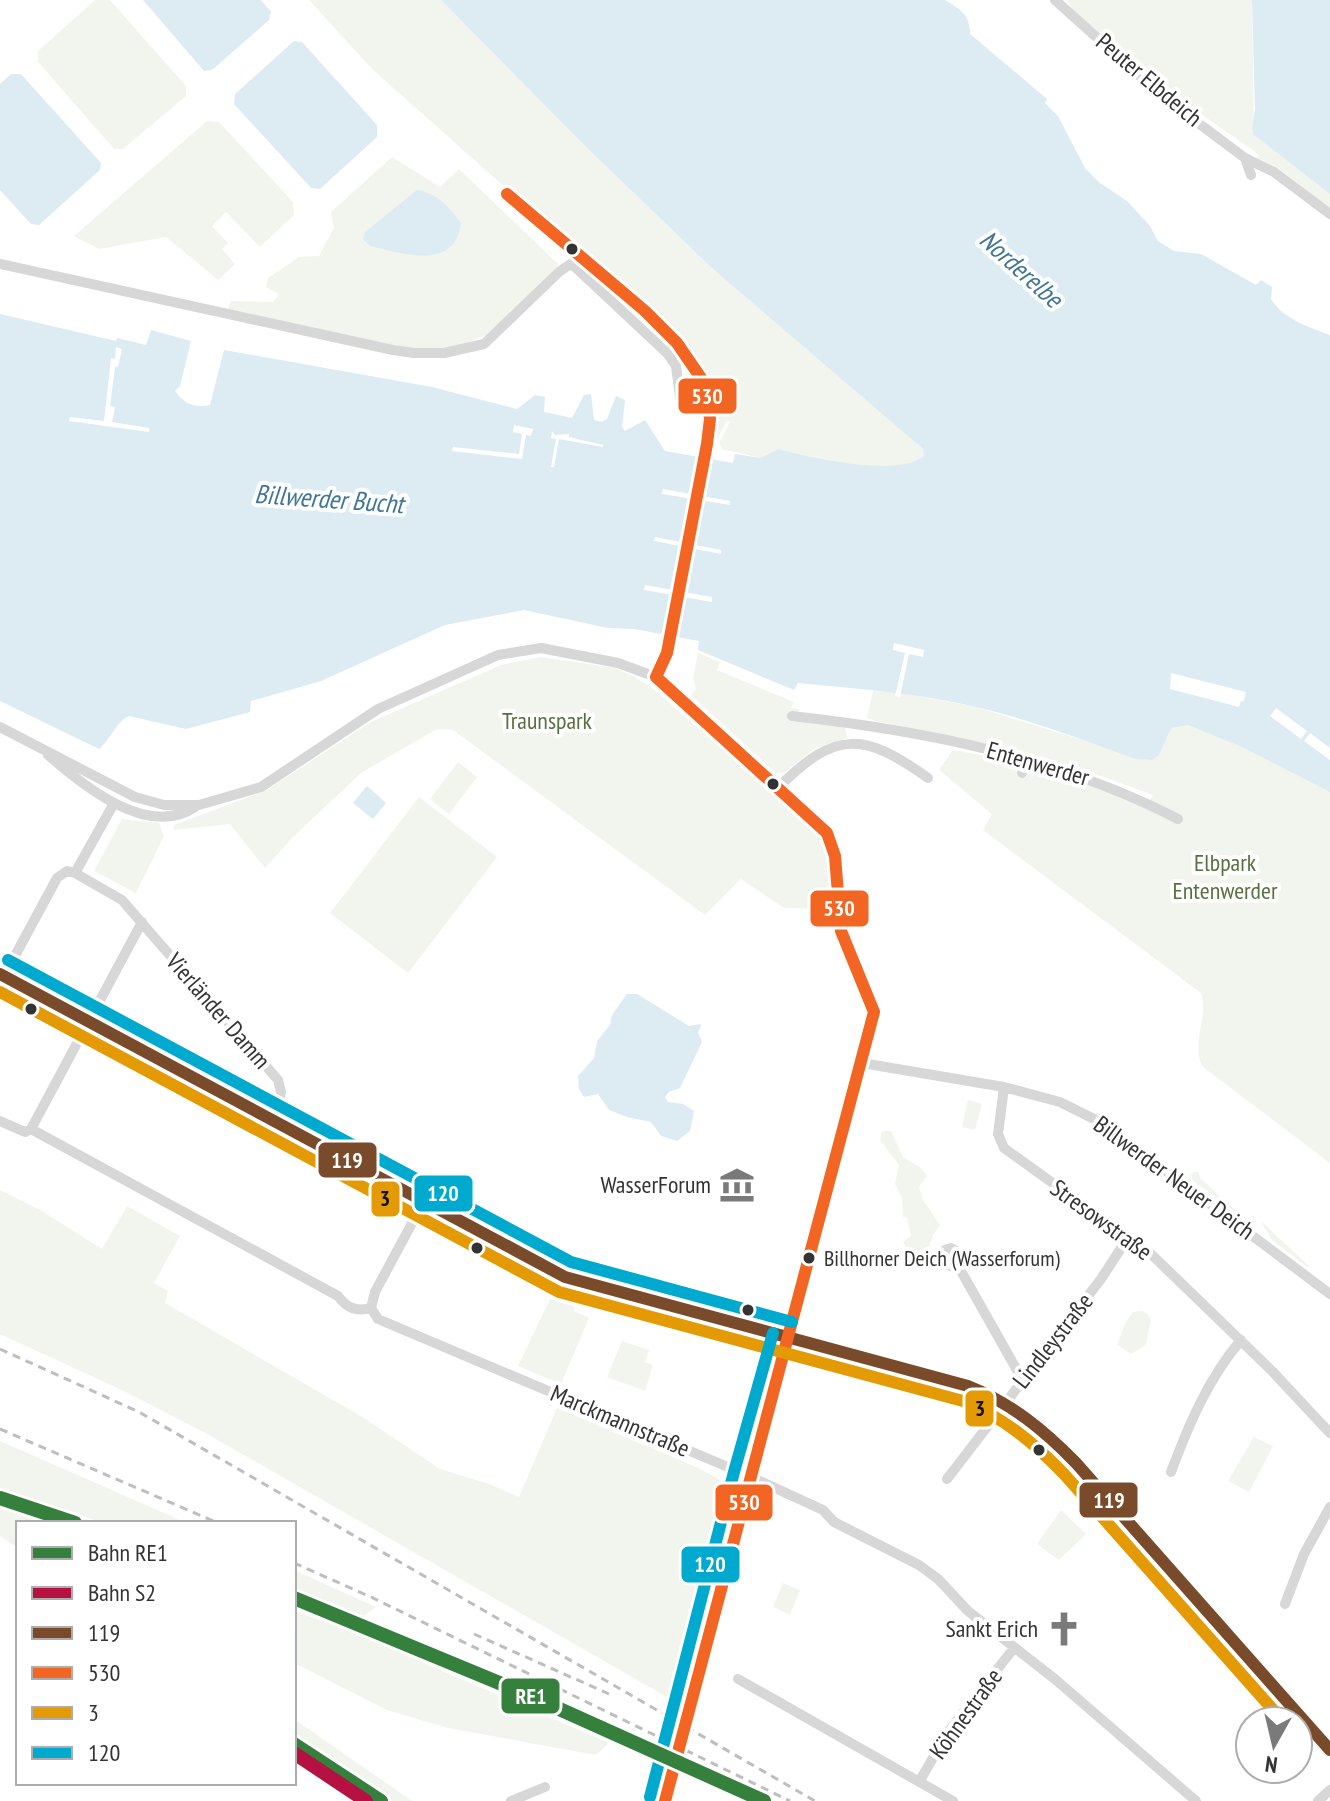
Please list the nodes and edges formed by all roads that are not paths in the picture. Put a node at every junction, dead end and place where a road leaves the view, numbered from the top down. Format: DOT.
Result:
graph roads {
  1 [pos="1055,0"];
  2 [pos="1245,158"];
  3 [pos="1251,175"];
  4 [pos="1330,214"];
  5 [pos="547,231"];
  6 [pos="576,261"];
  7 [pos="0,264"];
  8 [pos="680,397"];
  9 [pos="656,677"];
  10 [pos="792,716"];
  11 [pos="0,727"];
  12 [pos="890,729"];
  13 [pos="34,744"];
  14 [pos="879,747"];
  15 [pos="1028,759"];
  16 [pos="1022,773"];
  17 [pos="928,778"];
  18 [pos="779,787"];
  19 [pos="113,805"];
  20 [pos="199,805"];
  21 [pos="1178,819"];
  22 [pos="75,873"];
  23 [pos="142,922"];
  24 [pos="2,975"];
  25 [pos="89,1021"];
  26 [pos="862,1063"];
  27 [pos="1004,1087"];
  28 [pos="0,1121"];
  29 [pos="275,1122"];
  30 [pos="31,1129"];
  31 [pos="424,1201"];
  32 [pos="1127,1239"];
  33 [pos="957,1264"];
  34 [pos="1330,1294"];
  35 [pos="371,1308"];
  36 [pos="788,1337"];
  37 [pos="1241,1340"];
  38 [pos="1022,1379"];
  39 [pos="1005,1402"];
  40 [pos="1330,1433"];
  41 [pos="1171,1472"];
  42 [pos="749,1476"];
  43 [pos="947,1479"];
  44 [pos="1330,1507"];
  45 [pos="1285,1604"];
  46 [pos="1014,1648"];
  47 [pos="738,1679"];
  48 [pos="1330,1750"];
  49 [pos="919,1782"];
  50 [pos="545,1787"];
  51 [pos="1330,1790"];
  52 [pos="511,1801"];
  53 [pos="665,1801"];
  54 [pos="953,1801"];
  55 [pos="1196,1801"];
  56 [pos="1318,1801"];
  1 -- 2 [label="street, Peuter Elbdeich"];
  2 -- 3 [label="street"];
  2 -- 4 [label="street, Peuter Elbdeich"];
  5 -- 6 [label="street"];
  6 -- 7 [label="street"];
  6 -- 8 [label="street"];
  6 -- 9 [label="street"];
  9 -- 18 [label="street"];
  9 -- 20 [label="street"];
  10 -- 12 [label="street, Entenwerder"];
  11 -- 13 [label="street"];
  12 -- 14 [label="street"];
  12 -- 15 [label="street, Entenwerder"];
  13 -- 19 [label="street"];
  13 -- 20 [label="street"];
  14 -- 17 [label="street"];
  14 -- 18 [label="street"];
  15 -- 16 [label="street"];
  15 -- 21 [label="street, Entenwerder"];
  18 -- 26 [label="street"];
  19 -- 20 [label="street"];
  19 -- 22 [label="street"];
  22 -- 23 [label="street, Vierländer Damm"];
  22 -- 24 [label="street"];
  23 -- 25 [label="street"];
  23 -- 29 [label="street, Vierländer Damm"];
  24 -- 25 [label="street"];
  25 -- 29 [label="street"];
  25 -- 30 [label="street"];
  26 -- 27 [label="street, Billwerder Neuer Deich"];
  26 -- 36 [label="street"];
  27 -- 32 [label="street, Stresowstraße"];
  27 -- 34 [label="street, Billwerder Neuer Deich"];
  28 -- 30 [label="street, Marckmannstraße"];
  29 -- 31 [label="street"];
  30 -- 35 [label="street, Marckmannstraße"];
  31 -- 35 [label="street"];
  31 -- 36 [label="street"];
  32 -- 37 [label="street, Stresowstraße"];
  32 -- 38 [label="street, Lindleystraße"];
  33 -- 38 [label="street"];
  35 -- 42 [label="street, Marckmannstraße"];
  36 -- 39 [label="street"];
  36 -- 42 [label="street"];
  37 -- 40 [label="street, Stresowstraße"];
  37 -- 41 [label="street"];
  38 -- 39 [label="street, Lindleystraße"];
  39 -- 43 [label="street, Lindleystraße"];
  39 -- 48 [label="street"];
  42 -- 46 [label="street, Marckmannstraße"];
  42 -- 53 [label="street, bridge"];
  44 -- 45 [label="street"];
  46 -- 49 [label="street, Köhnestraße"];
  46 -- 55 [label="street, Marckmannstraße"];
  47 -- 49 [label="street"];
  49 -- 54 [label="street"];
  50 -- 52 [label="street"];
  51 -- 56 [label="street"];
}
